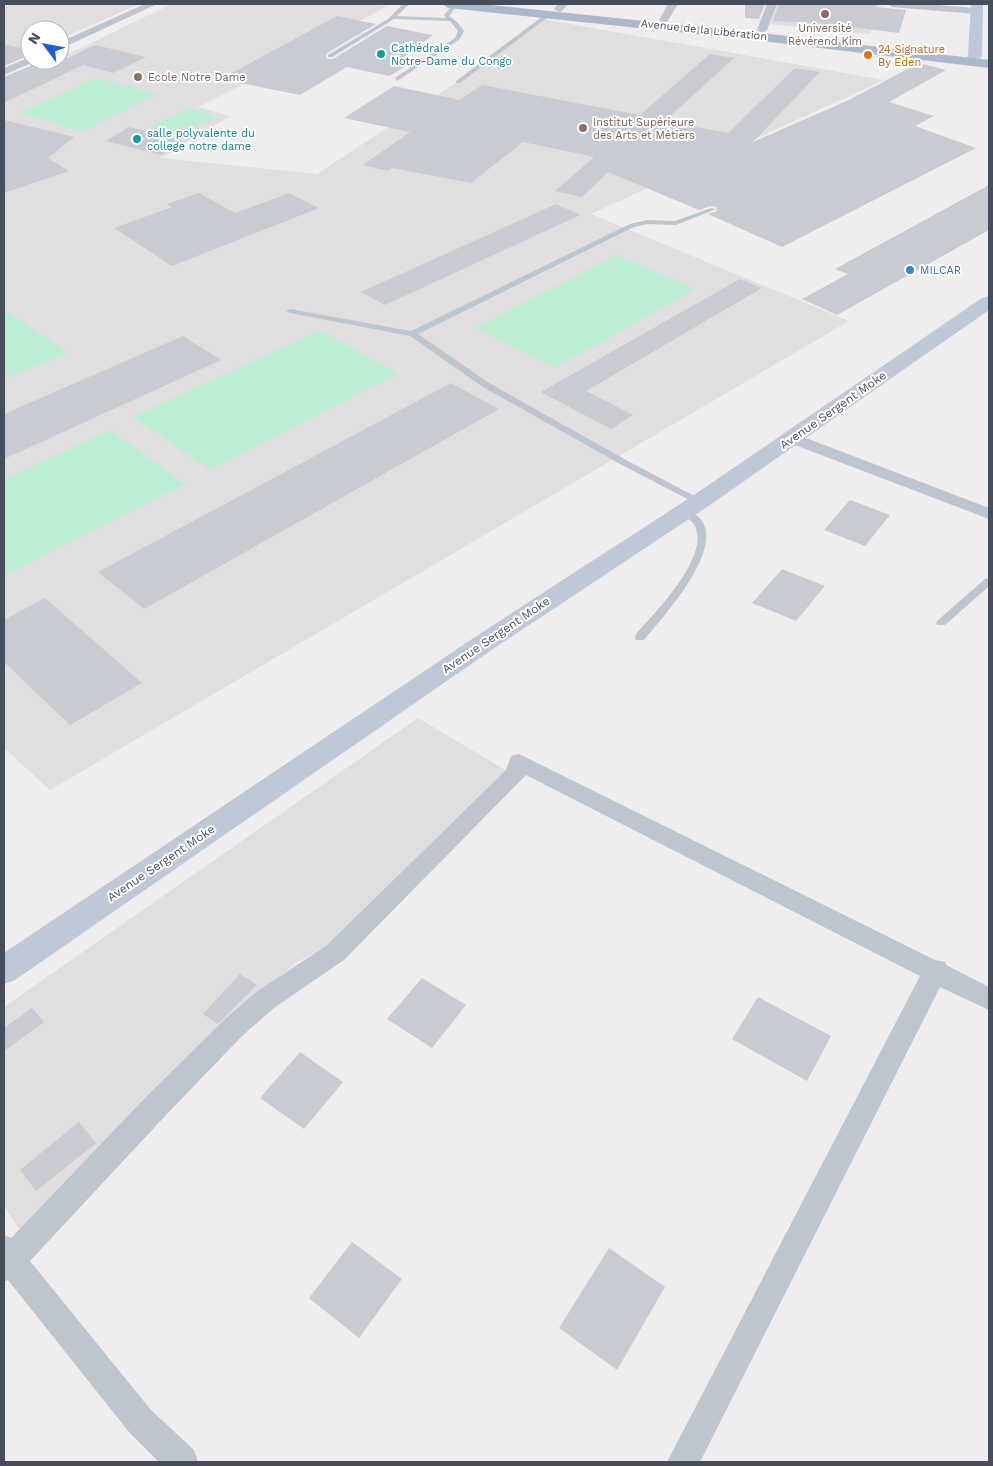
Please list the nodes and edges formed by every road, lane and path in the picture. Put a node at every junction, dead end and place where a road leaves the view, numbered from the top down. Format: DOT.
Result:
graph roads {
  1 [pos="152,4"];
  2 [pos="406,4"];
  3 [pos="458,4"];
  4 [pos="505,4"];
  5 [pos="673,4"];
  6 [pos="772,4"];
  7 [pos="892,4"];
  8 [pos="976,8"];
  9 [pos="557,9"];
  10 [pos="393,17"];
  11 [pos="449,20"];
  12 [pos="664,20"];
  13 [pos="762,30"];
  14 [pos="70,41"];
  15 [pos="330,56"];
  16 [pos="989,57"];
  17 [pos="973,58"];
  18 [pos="989,64"];
  19 [pos="20,65"];
  20 [pos="4,72"];
  21 [pos="397,79"];
  22 [pos="458,82"];
  23 [pos="713,209"];
  24 [pos="989,302"];
  25 [pos="290,311"];
  26 [pos="412,334"];
  27 [pos="793,438"];
  28 [pos="691,507"];
  29 [pos="989,514"];
  30 [pos="989,581"];
  31 [pos="942,623"];
  32 [pos="640,637"];
  33 [pos="4,970"];
  34 [pos="936,970"];
  35 [pos="989,999"];
  36 [pos="6,1259"];
  37 [pos="182,1462"];
  38 [pos="683,1462"];
  1 -- 14 [label="street"];
  2 -- 10 [label="lane"];
  3 -- 9 [label="main road, Avenue de la Libération"];
  3 -- 11 [label="lane"];
  4 -- 9 [label="main road, Avenue de la Libération"];
  5 -- 12 [label="street"];
  6 -- 13 [label="street"];
  7 -- 8 [label="street"];
  8 -- 17 [label="main road"];
  9 -- 12 [label="main road, Avenue de la Libération"];
  9 -- 17 [label="main road, Avenue de la Libération"];
  9 -- 22 [label="lane"];
  10 -- 11 [label="lane"];
  10 -- 15 [label="lane"];
  11 -- 21 [label="lane"];
  12 -- 13 [label="main road, Avenue de la Libération"];
  13 -- 17 [label="main road, Avenue de la Libération"];
  16 -- 17 [label="main road, Avenue de la Libération"];
  17 -- 18 [label="main road, Avenue de la Libération"];
  19 -- 20 [label="street"];
  23 -- 26 [label="lane"];
  24 -- 27 [label="main road, Avenue Sergent Moke"];
  25 -- 26 [label="lane"];
  26 -- 28 [label="lane"];
  27 -- 28 [label="main road, Avenue Sergent Moke"];
  27 -- 29 [label="street"];
  28 -- 32 [label="lane"];
  28 -- 33 [label="main road, Avenue Sergent Moke"];
  30 -- 31 [label="lane"];
  34 -- 35 [label="street"];
  34 -- 36 [label="street"];
  34 -- 38 [label="street"];
  36 -- 37 [label="street"];
}
